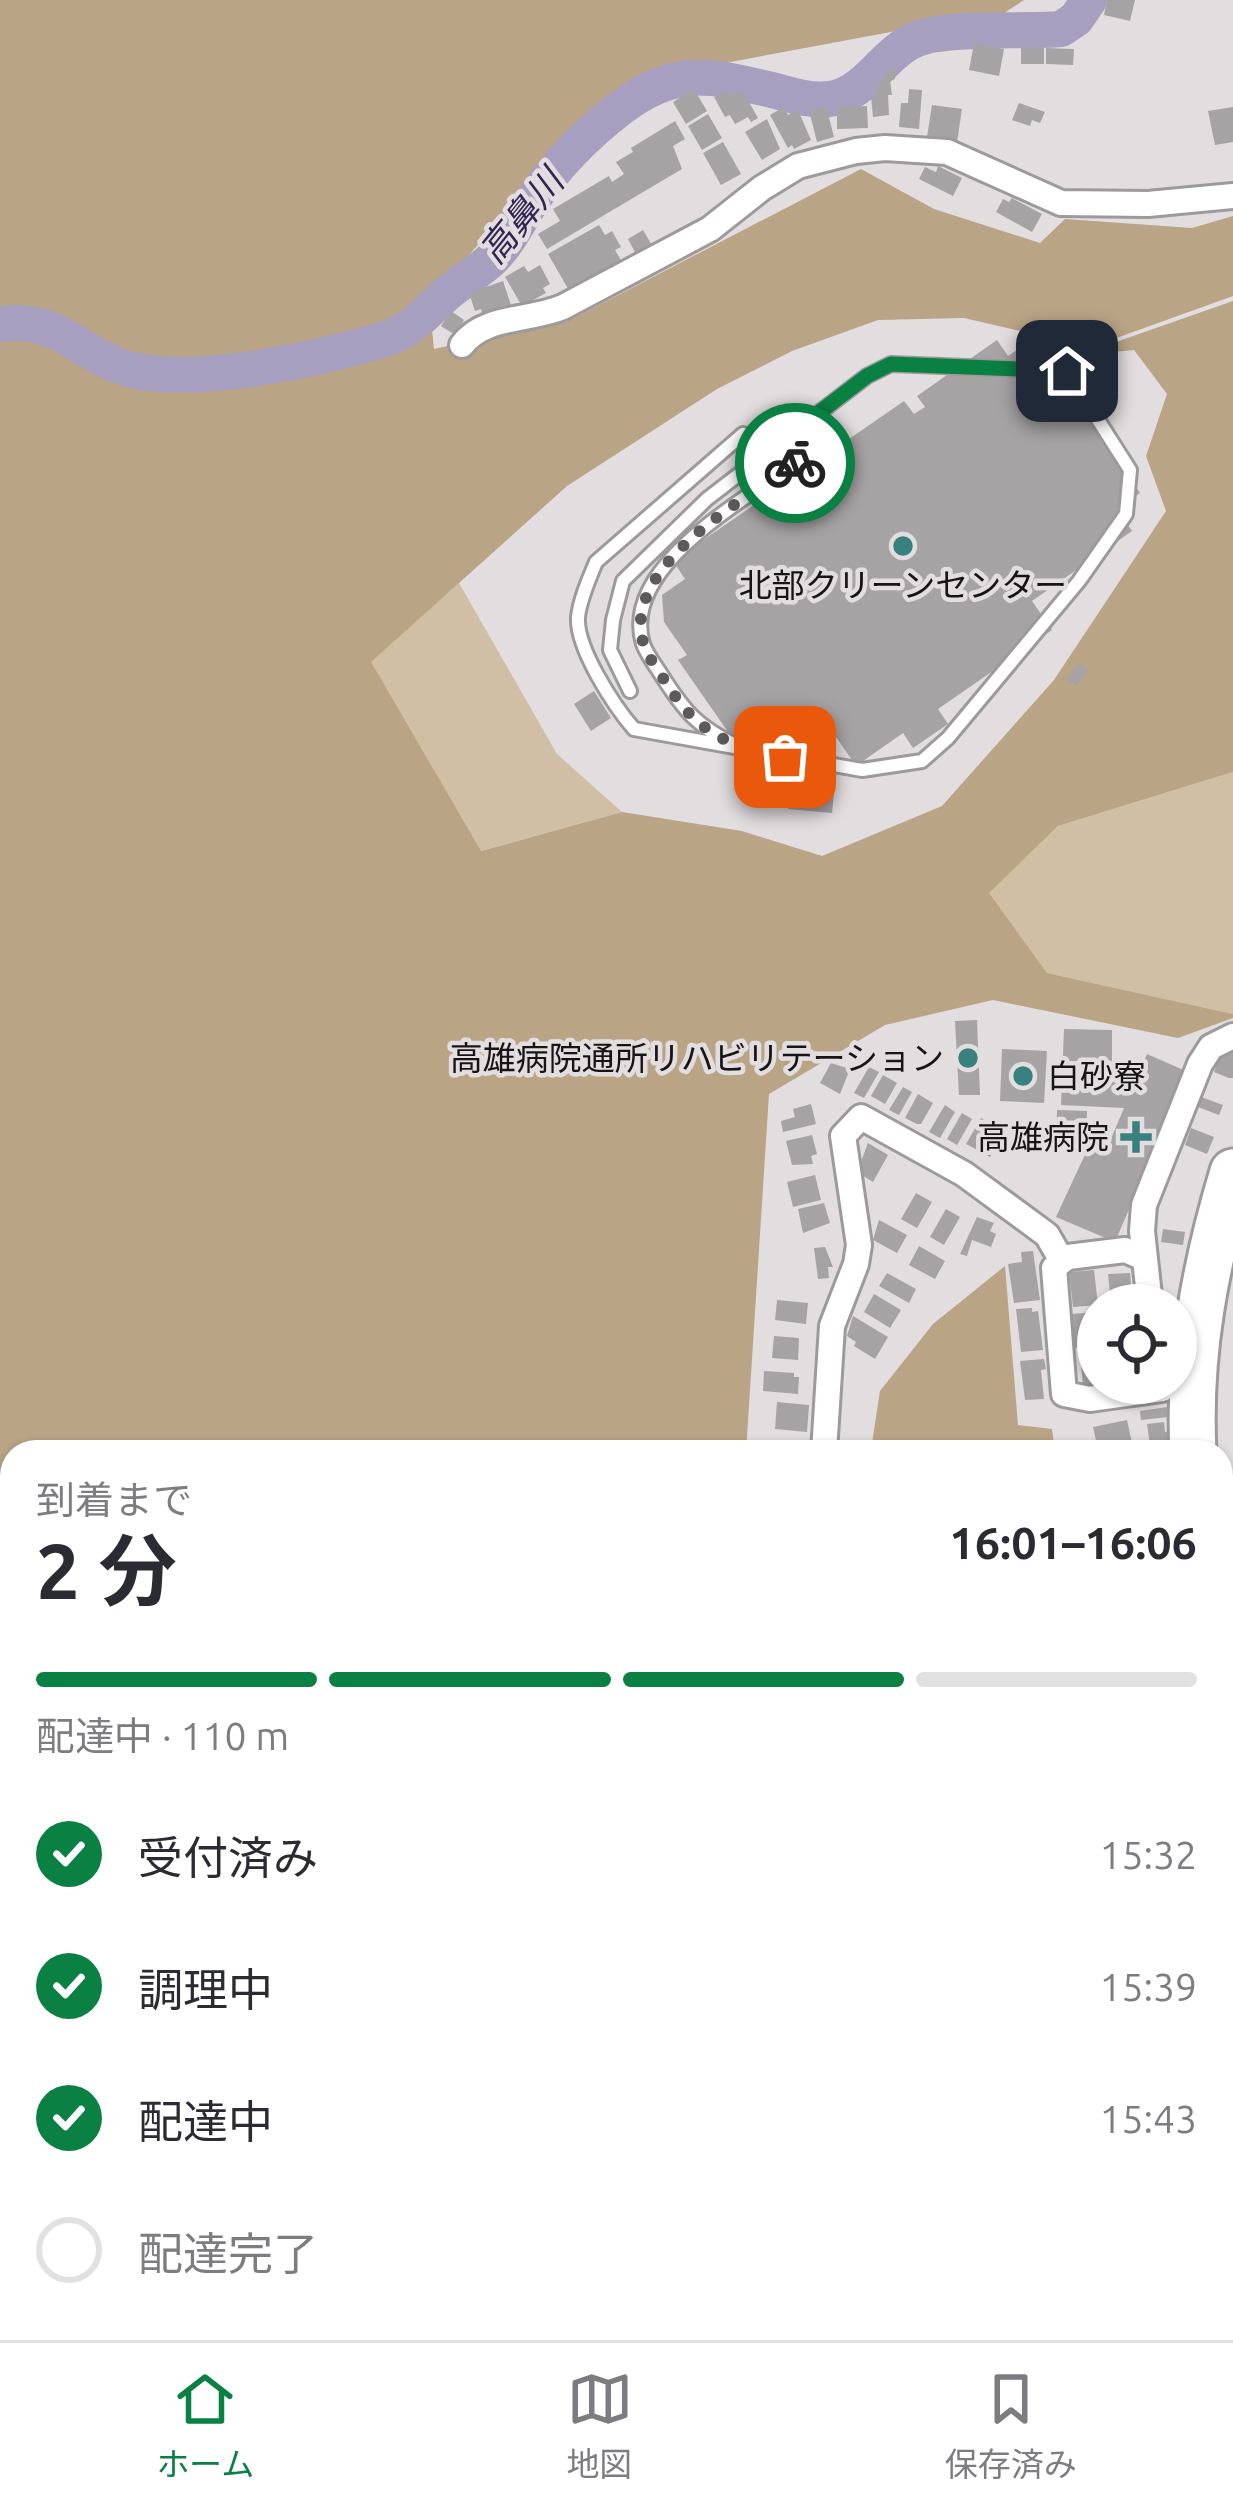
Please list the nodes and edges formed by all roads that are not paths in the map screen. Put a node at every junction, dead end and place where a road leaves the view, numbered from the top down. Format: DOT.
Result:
graph roads {
  1 [pos="1233,196"];
  2 [pos="462,345"];
  3 [pos="743,434"];
  4 [pos="791,434"];
  5 [pos="630,692"];
  6 [pos="747,751"];
  7 [pos="1233,1036"];
  8 [pos="1233,1172"];
  9 [pos="1144,1258"];
  10 [pos="1062,1261"];
  11 [pos="1147,1284"];
  12 [pos="1197,1323"];
  13 [pos="1077,1396"];
  14 [pos="1176,1404"];
  15 [pos="825,1440"];
  16 [pos="1189,1440"];
  1 -- 2 [label="street"];
  3 -- 6 [label="lane"];
  4 -- 5 [label="lane"];
  4 -- 6 [label="lane"];
  4 -- 6 [label="lane"];
  7 -- 9 [label="street"];
  8 -- 12 [label="highway"];
  9 -- 10 [label="street"];
  9 -- 11 [label="street"];
  10 -- 13 [label="street"];
  10 -- 15 [label="street"];
  14 -- 16 [label="highway"];
}
